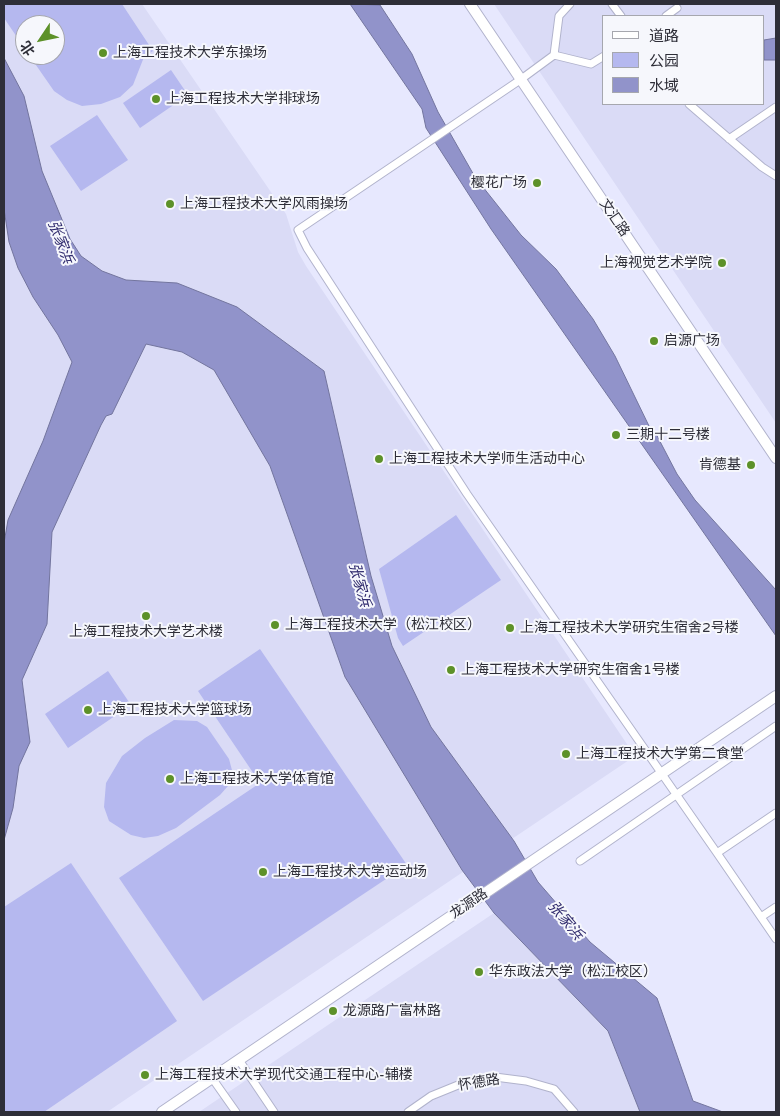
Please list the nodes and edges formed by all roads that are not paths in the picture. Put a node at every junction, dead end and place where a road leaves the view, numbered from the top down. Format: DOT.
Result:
graph roads {
  1 [pos="470,4"];
  2 [pos="570,4"];
  3 [pos="612,4"];
  4 [pos="677,8"];
  5 [pos="620,15"];
  6 [pos="667,15"];
  7 [pos="554,55"];
  8 [pos="602,57"];
  9 [pos="520,80"];
  10 [pos="690,105"];
  11 [pos="776,107"];
  12 [pos="729,139"];
  13 [pos="776,176"];
  14 [pos="776,458"];
  15 [pos="776,696"];
  16 [pos="776,726"];
  17 [pos="661,774"];
  18 [pos="677,795"];
  19 [pos="776,813"];
  20 [pos="717,853"];
  21 [pos="580,861"];
  22 [pos="776,907"];
  23 [pos="761,917"];
  24 [pos="776,939"];
  25 [pos="239,1060"];
  26 [pos="212,1078"];
  27 [pos="162,1112"];
  28 [pos="236,1112"];
  29 [pos="274,1112"];
  30 [pos="408,1112"];
  31 [pos="574,1112"];
  1 -- 9 [label="main road, 文汇路"];
  2 -- 7 [label="street"];
  3 -- 5 [label="street"];
  4 -- 6 [label="street"];
  7 -- 8 [label="street"];
  7 -- 9 [label="street"];
  9 -- 14 [label="main road, 文汇路"];
  9 -- 17 [label="street"];
  10 -- 12 [label="street"];
  11 -- 12 [label="street"];
  12 -- 13 [label="street"];
  15 -- 17 [label="main road, 龙源路"];
  16 -- 18 [label="street"];
  17 -- 18 [label="street"];
  17 -- 25 [label="main road, 龙源路"];
  18 -- 20 [label="street"];
  18 -- 21 [label="street"];
  19 -- 20 [label="street"];
  20 -- 23 [label="street"];
  22 -- 23 [label="street"];
  23 -- 24 [label="street"];
  25 -- 26 [label="main road, 龙源路"];
  25 -- 29 [label="street"];
  26 -- 27 [label="main road, 龙源路"];
  26 -- 28 [label="street"];
  30 -- 31 [label="street, 怀德路"];
}
